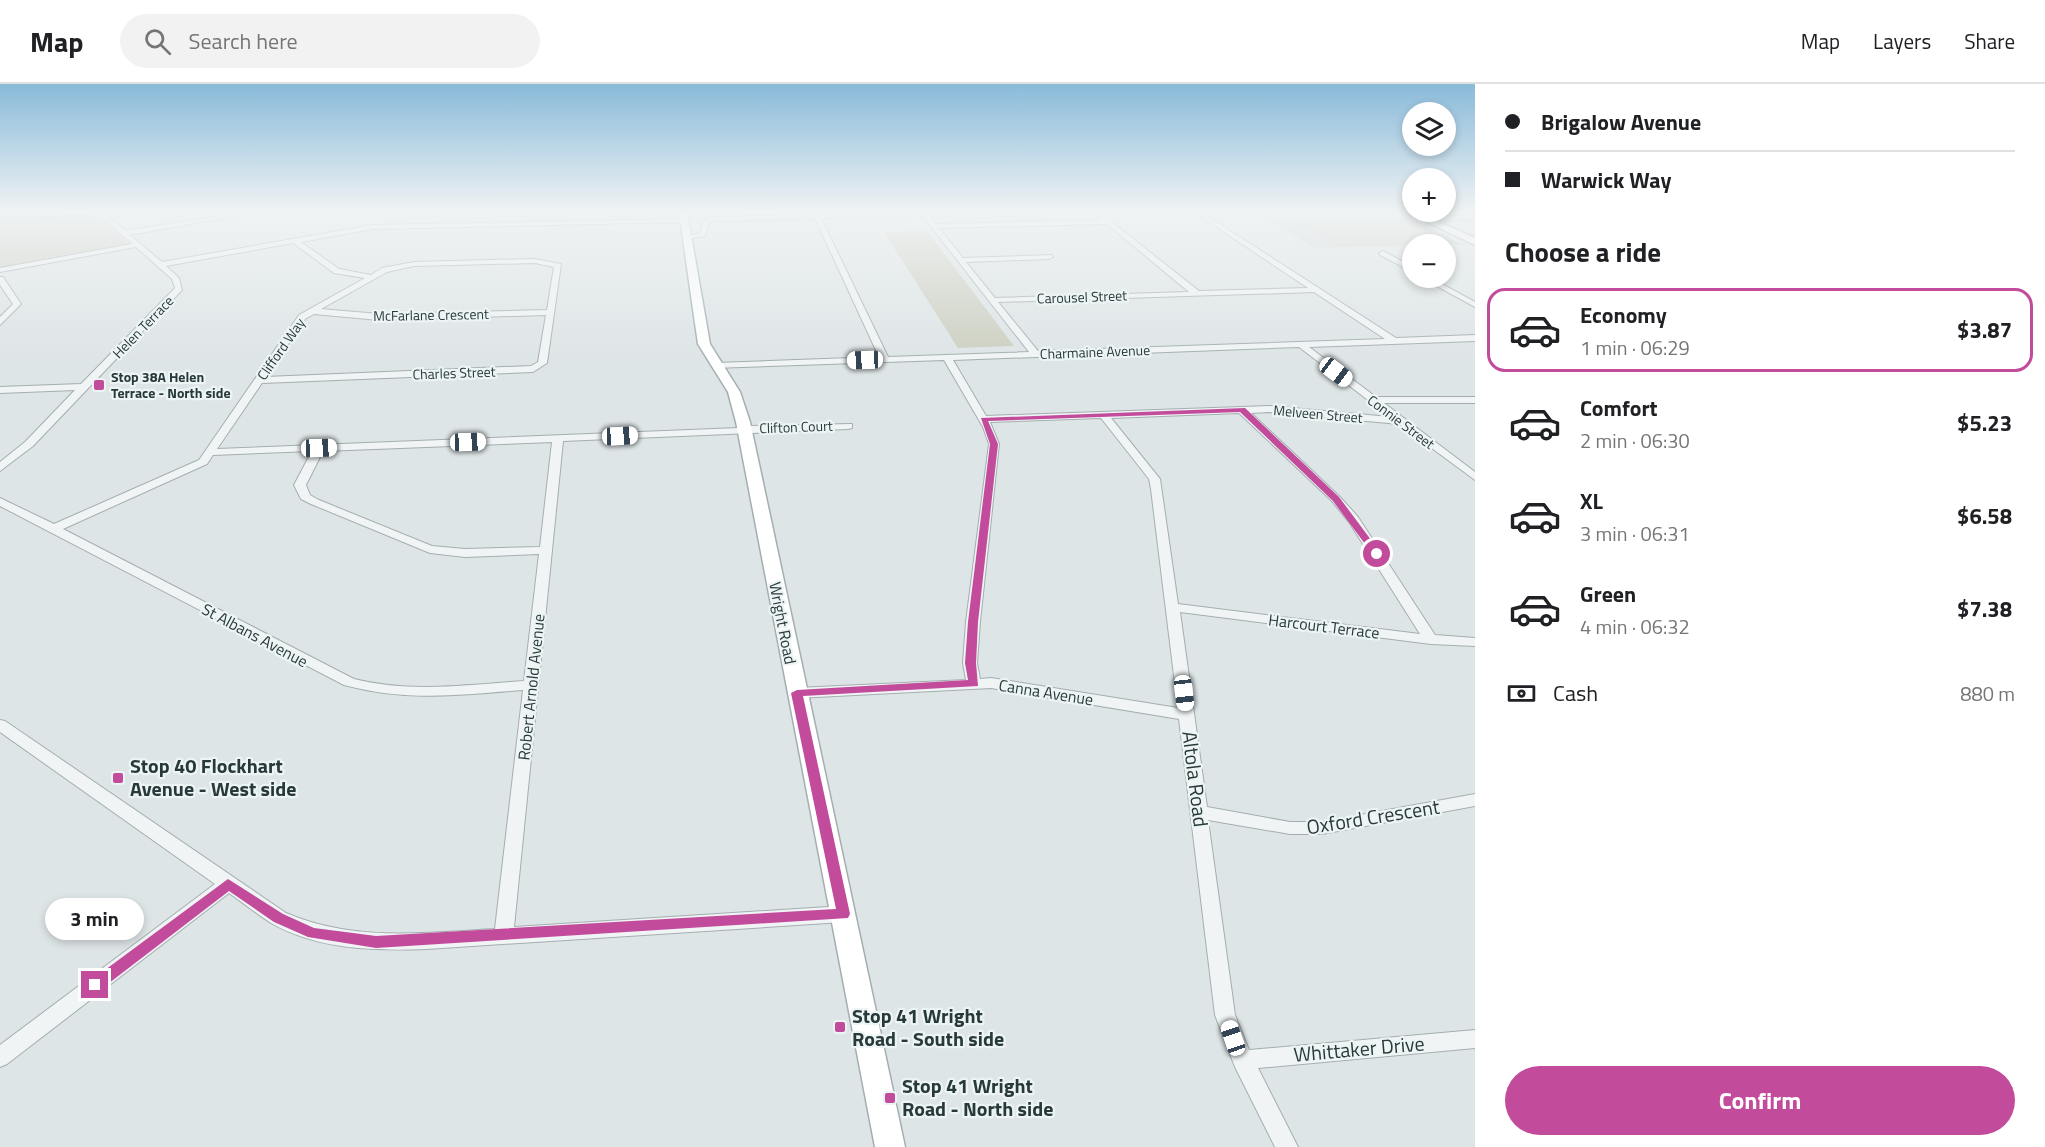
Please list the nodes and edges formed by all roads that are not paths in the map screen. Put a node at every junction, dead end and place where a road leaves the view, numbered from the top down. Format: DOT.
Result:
graph roads {
  1 [pos="46,262"];
  2 [pos="156,262"];
  3 [pos="178,262"];
  4 [pos="324,262"];
  5 [pos="511,262"];
  6 [pos="540,262"];
  7 [pos="691,262"];
  8 [pos="838,262"];
  9 [pos="962,262"];
  10 [pos="1157,262"];
  11 [pos="1273,262"];
  12 [pos="552,263"];
  13 [pos="160,265"];
  14 [pos="0,270"];
  15 [pos="371,278"];
  16 [pos="0,279"];
  17 [pos="1444,288"];
  18 [pos="1316,290"];
  19 [pos="1196,293"];
  20 [pos="992,300"];
  21 [pos="1475,305"];
  22 [pos="311,311"];
  23 [pos="550,312"];
  24 [pos="0,322"];
  25 [pos="1475,338"];
  26 [pos="1394,341"];
  27 [pos="1300,344"];
  28 [pos="1035,354"];
  29 [pos="947,357"];
  30 [pos="884,359"];
  31 [pos="716,366"];
  32 [pos="260,380"];
  33 [pos="86,387"];
  34 [pos="0,390"];
  35 [pos="1372,400"];
  36 [pos="1475,400"];
  37 [pos="1242,410"];
  38 [pos="1105,416"];
  39 [pos="983,419"];
  40 [pos="1400,421"];
  41 [pos="848,426"];
  42 [pos="744,430"];
  43 [pos="558,439"];
  44 [pos="319,448"];
  45 [pos="212,452"];
  46 [pos="0,468"];
  47 [pos="1475,477"];
  48 [pos="0,501"];
  49 [pos="52,529"];
  50 [pos="546,550"];
  51 [pos="1174,607"];
  52 [pos="1431,640"];
  53 [pos="1475,642"];
  54 [pos="974,684"];
  55 [pos="531,685"];
  56 [pos="797,693"];
  57 [pos="1187,715"];
  58 [pos="0,725"];
  59 [pos="1475,800"];
  60 [pos="1200,812"];
  61 [pos="228,884"];
  62 [pos="843,914"];
  63 [pos="504,936"];
  64 [pos="1475,1039"];
  65 [pos="0,1057"];
  66 [pos="1242,1060"];
  67 [pos="890,1147"];
  68 [pos="1287,1147"];
  1 -- 14 [label="street"];
  2 -- 13 [label="street, Helen Terrace"];
  3 -- 13 [label="street"];
  4 -- 15 [label="street"];
  5 -- 15 [label="street, Clifford Way"];
  6 -- 12 [label="street, Clifford Way"];
  7 -- 31 [label="main road, Wright Road"];
  8 -- 30 [label="street"];
  9 -- 20 [label="street"];
  10 -- 19 [label="street"];
  11 -- 18 [label="street"];
  12 -- 23 [label="street, Charles Street"];
  13 -- 33 [label="street, Helen Terrace"];
  15 -- 22 [label="street, Clifford Way"];
  16 -- 24 [label="street"];
  17 -- 21 [label="street"];
  18 -- 19 [label="street, Carousel Street"];
  18 -- 26 [label="street"];
  19 -- 20 [label="street, Carousel Street"];
  20 -- 28 [label="street"];
  22 -- 23 [label="street, McFarlane Crescent"];
  22 -- 32 [label="street, Clifford Way"];
  23 -- 32 [label="street, Charles Street"];
  25 -- 26 [label="street, Charmaine Avenue"];
  26 -- 27 [label="street, Charmaine Avenue"];
  27 -- 28 [label="street, Charmaine Avenue"];
  27 -- 35 [label="street, Connie Street"];
  28 -- 29 [label="street, Charmaine Avenue"];
  29 -- 30 [label="street, Charmaine Avenue"];
  29 -- 39 [label="street"];
  30 -- 31 [label="street, Charmaine Avenue"];
  31 -- 42 [label="main road, Wright Road"];
  32 -- 45 [label="street, Clifford Way"];
  33 -- 34 [label="street"];
  33 -- 46 [label="street, Helen Terrace"];
  35 -- 36 [label="street"];
  35 -- 40 [label="street, Connie Street"];
  37 -- 38 [label="street, Melveen Street"];
  37 -- 40 [label="street, Melveen Street"];
  37 -- 52 [label="street"];
  38 -- 39 [label="street, Melveen Street"];
  38 -- 51 [label="street, Altola Road"];
  39 -- 54 [label="street"];
  40 -- 47 [label="street, Connie Street"];
  41 -- 42 [label="street, Clifton Court"];
  42 -- 43 [label="street, Clifton Court"];
  42 -- 56 [label="main road, Wright Road"];
  43 -- 44 [label="street, Clifton Court"];
  43 -- 50 [label="street, Robert Arnold Avenue"];
  44 -- 45 [label="street, Clifton Court"];
  44 -- 50 [label="street"];
  45 -- 49 [label="street, Clifford Way"];
  48 -- 49 [label="street, St Albans Avenue"];
  49 -- 55 [label="street, St Albans Avenue"];
  50 -- 55 [label="street, Robert Arnold Avenue"];
  51 -- 52 [label="street, Harcourt Terrace"];
  51 -- 57 [label="street, Altola Road"];
  52 -- 53 [label="street, Harcourt Terrace"];
  54 -- 56 [label="street, Canna Avenue"];
  54 -- 57 [label="street, Canna Avenue"];
  55 -- 63 [label="street, Robert Arnold Avenue"];
  56 -- 62 [label="main road, Wright Road"];
  57 -- 60 [label="street, Altola Road"];
  58 -- 61 [label="street"];
  59 -- 60 [label="street, Oxford Crescent"];
  60 -- 66 [label="street, Altola Road"];
  61 -- 63 [label="street"];
  61 -- 65 [label="street"];
  62 -- 63 [label="street"];
  62 -- 67 [label="main road, Wright Road"];
  64 -- 66 [label="street, Whittaker Drive"];
  66 -- 68 [label="street, Altola Road"];
}
